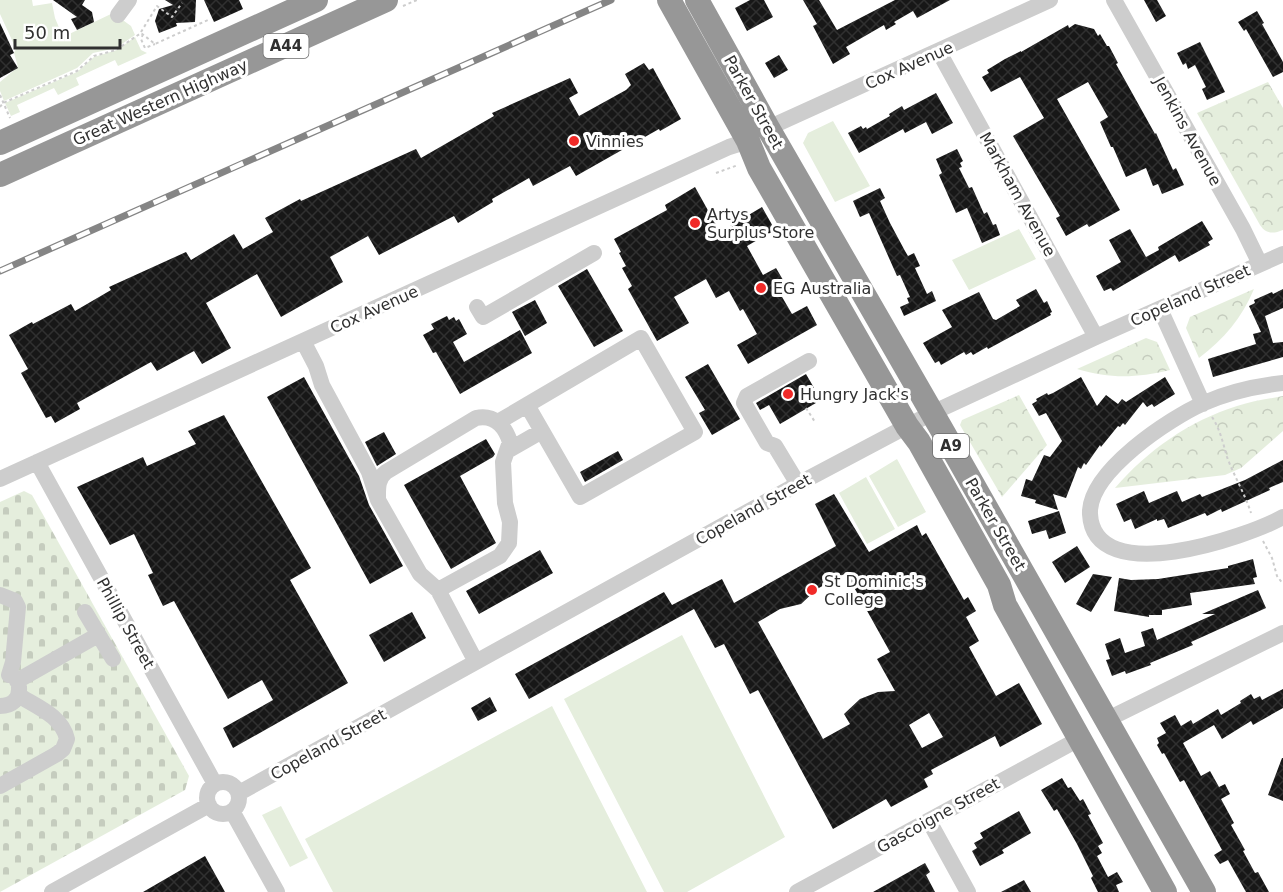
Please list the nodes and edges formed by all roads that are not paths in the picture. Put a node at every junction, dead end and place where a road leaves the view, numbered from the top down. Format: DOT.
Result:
graph roads {
  1 [pos="129,0"];
  2 [pos="316,0"];
  3 [pos="387,0"];
  4 [pos="669,0"];
  5 [pos="697,0"];
  6 [pos="1050,0"];
  7 [pos="1114,0"];
  8 [pos="118,15"];
  9 [pos="939,52"];
  10 [pos="758,135"];
  11 [pos="0,143"];
  12 [pos="0,175"];
  13 [pos="594,253"];
  14 [pos="1283,254"];
  15 [pos="1260,264"];
  16 [pos="477,307"];
  17 [pos="1160,309"];
  18 [pos="1096,337"];
  19 [pos="303,341"];
  20 [pos="809,361"];
  21 [pos="1283,383"];
  22 [pos="1203,404"];
  23 [pos="527,405"];
  24 [pos="933,413"];
  25 [pos="498,422"];
  26 [pos="907,426"];
  27 [pos="542,431"];
  28 [pos="507,451"];
  29 [pos="37,462"];
  30 [pos="0,479"];
  31 [pos="798,484"];
  32 [pos="378,500"];
  33 [pos="1283,518"];
  34 [pos="438,590"];
  35 [pos="0,595"];
  36 [pos="85,612"];
  37 [pos="1283,633"];
  38 [pos="98,635"];
  39 [pos="113,659"];
  40 [pos="476,662"];
  41 [pos="11,681"];
  42 [pos="0,706"];
  43 [pos="1107,720"];
  44 [pos="1079,739"];
  45 [pos="215,784"];
  46 [pos="0,786"];
  47 [pos="239,793"];
  48 [pos="209,805"];
  49 [pos="232,811"];
  50 [pos="929,821"];
  51 [pos="52,892"];
  52 [pos="277,892"];
  53 [pos="798,892"];
  54 [pos="968,892"];
  55 [pos="1165,892"];
  56 [pos="1204,892"];
  1 -- 8 [label="street"];
  2 -- 11 [label="highway, Great Western Highway / A44"];
  3 -- 12 [label="highway, Great Western Highway / A44"];
  4 -- 10 [label="highway, Parker Street / A9"];
  5 -- 10 [label="highway, Parker Street / A9"];
  6 -- 9 [label="street, Cox Avenue"];
  7 -- 15 [label="street, Jenkins Avenue"];
  9 -- 10 [label="street, Cox Avenue"];
  9 -- 18 [label="street, Markham Avenue"];
  10 -- 19 [label="street, Cox Avenue"];
  10 -- 24 [label="highway, Parker Street / A9"];
  10 -- 26 [label="highway, Parker Street / A9"];
  13 -- 16 [label="street"];
  14 -- 15 [label="street, Copeland Street"];
  15 -- 17 [label="street, Copeland Street"];
  17 -- 18 [label="street, Copeland Street"];
  17 -- 22 [label="street"];
  18 -- 24 [label="street, Copeland Street"];
  19 -- 29 [label="street, Cox Avenue"];
  19 -- 32 [label="street"];
  20 -- 31 [label="street"];
  21 -- 22 [label="street"];
  22 -- 33 [label="street"];
  23 -- 25 [label="street"];
  23 -- 27 [label="street"];
  23 -- 27 [label="street"];
  24 -- 26 [label="street, Copeland Street"];
  24 -- 43 [label="highway, Parker Street / A9"];
  25 -- 28 [label="street"];
  25 -- 32 [label="street"];
  26 -- 31 [label="street, Copeland Street"];
  26 -- 44 [label="highway, Parker Street / A9"];
  27 -- 28 [label="street"];
  28 -- 34 [label="street"];
  29 -- 30 [label="street, Cox Avenue"];
  29 -- 45 [label="street, Phillip Street"];
  31 -- 40 [label="street, Copeland Street"];
  32 -- 34 [label="street"];
  34 -- 40 [label="street"];
  35 -- 41 [label="street"];
  36 -- 38 [label="street"];
  37 -- 43 [label="street"];
  38 -- 39 [label="street"];
  38 -- 41 [label="street"];
  40 -- 47 [label="street, Copeland Street"];
  41 -- 42 [label="street"];
  41 -- 46 [label="street"];
  43 -- 56 [label="highway, Parker Street / A9"];
  44 -- 50 [label="street, Gascoigne Street"];
  44 -- 55 [label="highway, Parker Street / A9"];
  45 -- 47 [label="street"];
  45 -- 48 [label="street"];
  47 -- 49 [label="street"];
  48 -- 49 [label="street"];
  48 -- 51 [label="street"];
  49 -- 52 [label="street"];
  50 -- 53 [label="street, Gascoigne Street"];
  50 -- 54 [label="street"];
}
